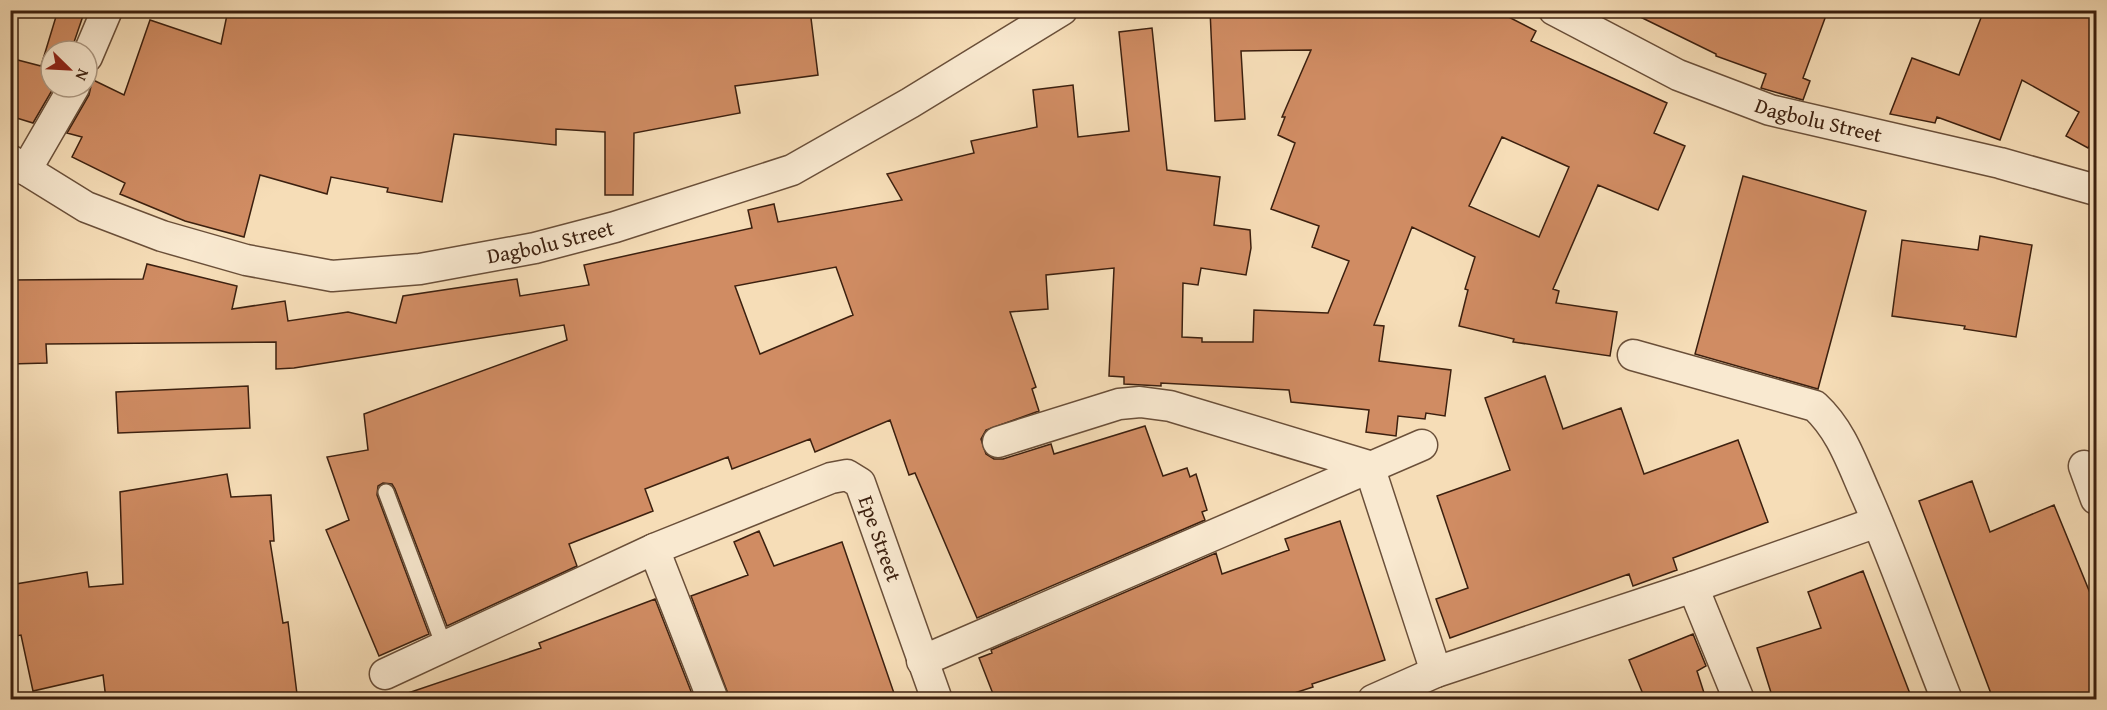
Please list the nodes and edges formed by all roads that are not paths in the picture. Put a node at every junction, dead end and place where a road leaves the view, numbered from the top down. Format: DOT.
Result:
graph roads {
  1 [pos="107,10"];
  2 [pos="1062,10"];
  3 [pos="1554,10"];
  4 [pos="1015,23"];
  5 [pos="95,39"];
  6 [pos="65,99"];
  7 [pos="18,165"];
  8 [pos="2097,190"];
  9 [pos="1633,355"];
  10 [pos="998,442"];
  11 [pos="1422,446"];
  12 [pos="1369,466"];
  13 [pos="2084,466"];
  14 [pos="386,492"];
  15 [pos="2097,499"];
  16 [pos="1877,522"];
  17 [pos="654,549"];
  18 [pos="1693,586"];
  19 [pos="444,646"];
  20 [pos="922,661"];
  21 [pos="1436,672"];
  22 [pos="385,674"];
  23 [pos="713,699"];
  24 [pos="938,699"];
  25 [pos="1373,699"];
  26 [pos="1739,699"];
  27 [pos="1947,699"];
  1 -- 5 [label="street"];
  2 -- 4 [label="street, Dagbolu Street"];
  3 -- 8 [label="street, Dagbolu Street"];
  4 -- 7 [label="street, Dagbolu Street"];
  6 -- 7 [label="street"];
  9 -- 16 [label="street"];
  10 -- 12 [label="street"];
  11 -- 12 [label="street"];
  12 -- 20 [label="street"];
  12 -- 21 [label="street"];
  13 -- 15 [label="street"];
  14 -- 19 [label="lane"];
  16 -- 18 [label="street"];
  16 -- 27 [label="street"];
  17 -- 19 [label="street"];
  17 -- 20 [label="street, Epe Street"];
  17 -- 23 [label="street"];
  18 -- 21 [label="street"];
  18 -- 26 [label="street"];
  19 -- 22 [label="street"];
  20 -- 24 [label="street, Epe Street"];
  21 -- 25 [label="street"];
}
